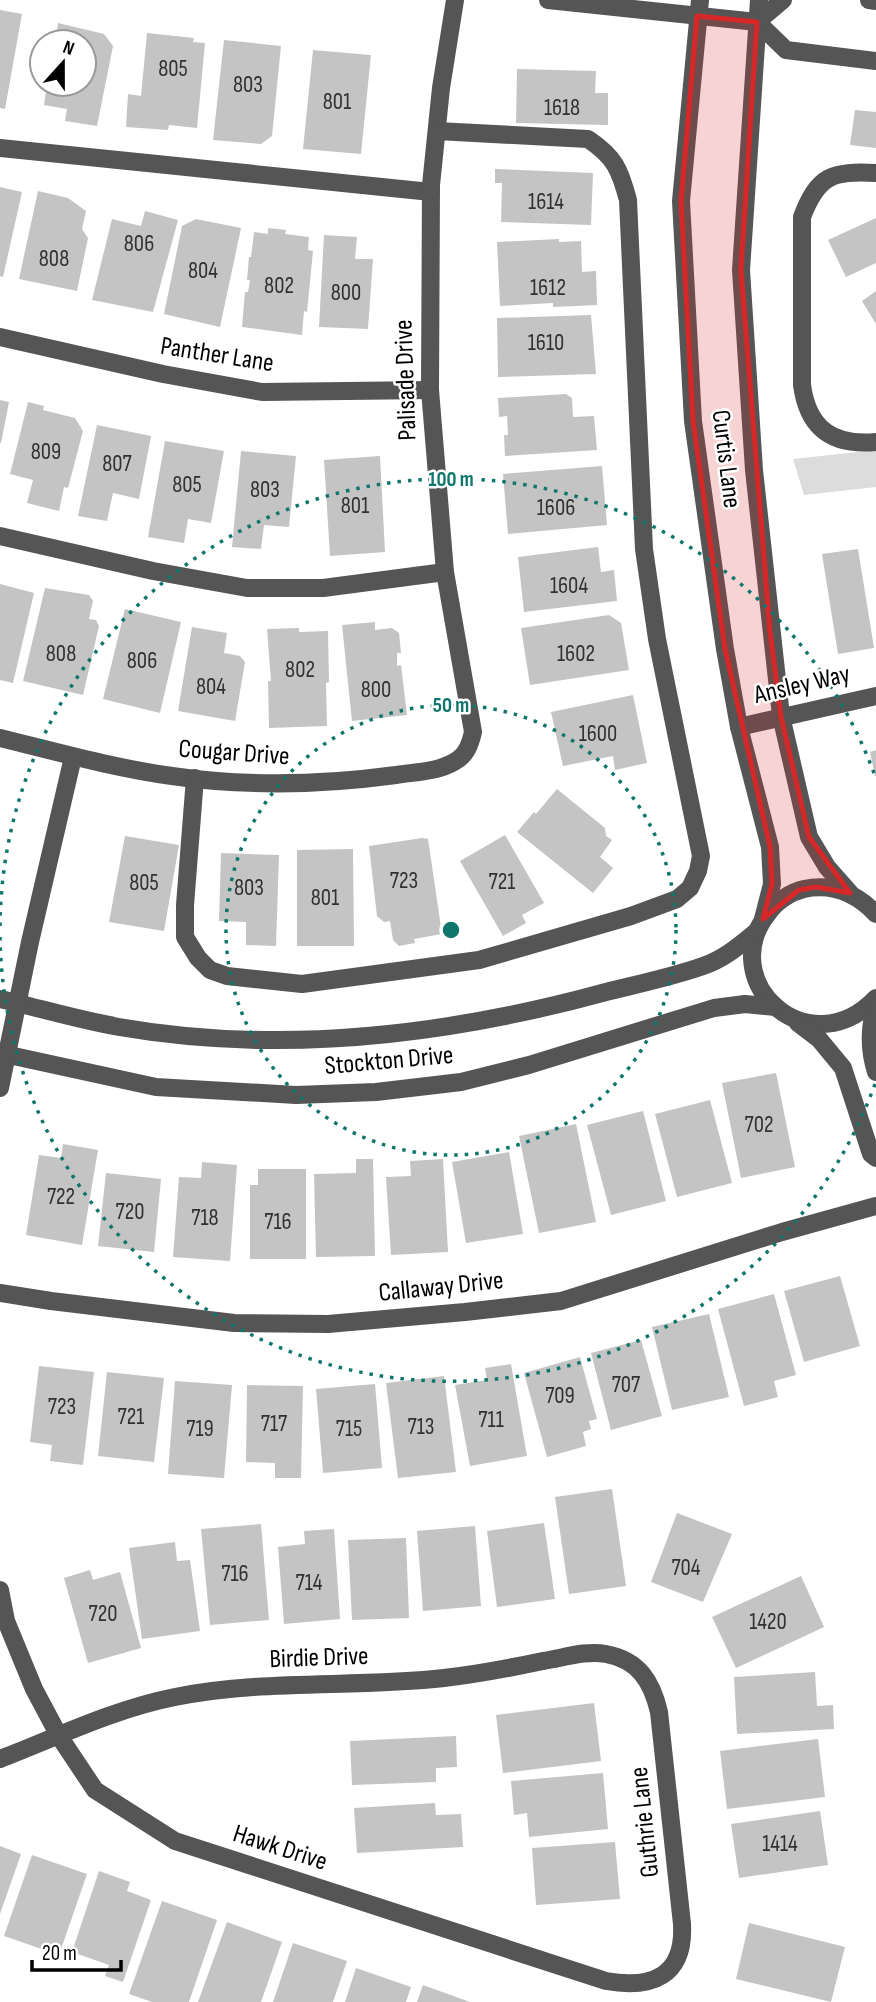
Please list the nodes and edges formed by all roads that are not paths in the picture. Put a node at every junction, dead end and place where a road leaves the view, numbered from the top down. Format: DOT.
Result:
graph roads {
  1 [pos="455,0"];
  2 [pos="548,0"];
  3 [pos="759,0"];
  4 [pos="783,0"];
  5 [pos="869,0"];
  6 [pos="876,1"];
  7 [pos="698,8"];
  8 [pos="757,22"];
  9 [pos="876,61"];
  10 [pos="437,131"];
  11 [pos="0,148"];
  12 [pos="876,173"];
  13 [pos="431,192"];
  14 [pos="0,337"];
  15 [pos="430,390"];
  16 [pos="876,442"];
  17 [pos="0,536"];
  18 [pos="445,572"];
  19 [pos="876,696"];
  20 [pos="781,716"];
  21 [pos="739,727"];
  22 [pos="0,737"];
  23 [pos="464,754"];
  24 [pos="73,757"];
  25 [pos="195,778"];
  26 [pos="850,893"];
  27 [pos="876,914"];
  28 [pos="760,925"];
  29 [pos="876,1000"];
  30 [pos="9,1001"];
  31 [pos="783,1012"];
  32 [pos="4,1054"];
  33 [pos="876,1072"];
  34 [pos="0,1088"];
  35 [pos="876,1158"];
  36 [pos="876,1206"];
  37 [pos="0,1293"];
  38 [pos="0,1590"];
  39 [pos="643,1673"];
  40 [pos="59,1736"];
  41 [pos="0,1759"];
  42 [pos="671,1968"];
  1 -- 10 [label="street, Palisade Drive"];
  2 -- 7 [label="street"];
  3 -- 8 [label="street, Curtis Lane"];
  4 -- 8 [label="street"];
  5 -- 6 [label="street"];
  7 -- 8 [label="street"];
  7 -- 21 [label="street, Curtis Lane"];
  8 -- 9 [label="street"];
  8 -- 20 [label="street, Curtis Lane"];
  10 -- 13 [label="street, Palisade Drive"];
  10 -- 25 [label="street"];
  11 -- 13 [label="street"];
  12 -- 16 [label="street"];
  13 -- 15 [label="street, Palisade Drive"];
  14 -- 15 [label="street, Panther Lane"];
  15 -- 18 [label="street, Palisade Drive"];
  17 -- 18 [label="street"];
  18 -- 23 [label="street, Palisade Drive"];
  19 -- 20 [label="street, Ansley Way"];
  20 -- 21 [label="street, Ansley Way"];
  20 -- 26 [label="street, Curtis Lane"];
  21 -- 28 [label="street, Curtis Lane"];
  22 -- 24 [label="street, Cougar Drive"];
  23 -- 25 [label="street, Cougar Drive"];
  24 -- 25 [label="street, Cougar Drive"];
  24 -- 30 [label="street"];
  26 -- 27 [label="street, Curtis Lane"];
  26 -- 28 [label="street, Stockton Drive"];
  28 -- 30 [label="street, Stockton Drive"];
  28 -- 31 [label="street, Curtis Lane"];
  29 -- 31 [label="street, Stockton Drive"];
  29 -- 33 [label="street"];
  30 -- 32 [label="street"];
  31 -- 32 [label="street, Stockton Drive"];
  31 -- 35 [label="street"];
  32 -- 34 [label="street"];
  36 -- 37 [label="street, Callaway Drive"];
  38 -- 40 [label="street, Hawk Drive"];
  39 -- 40 [label="street, Birdie Drive"];
  39 -- 42 [label="street, Guthrie Lane"];
  40 -- 41 [label="street, Birdie Drive"];
  40 -- 42 [label="street, Hawk Drive"];
}
